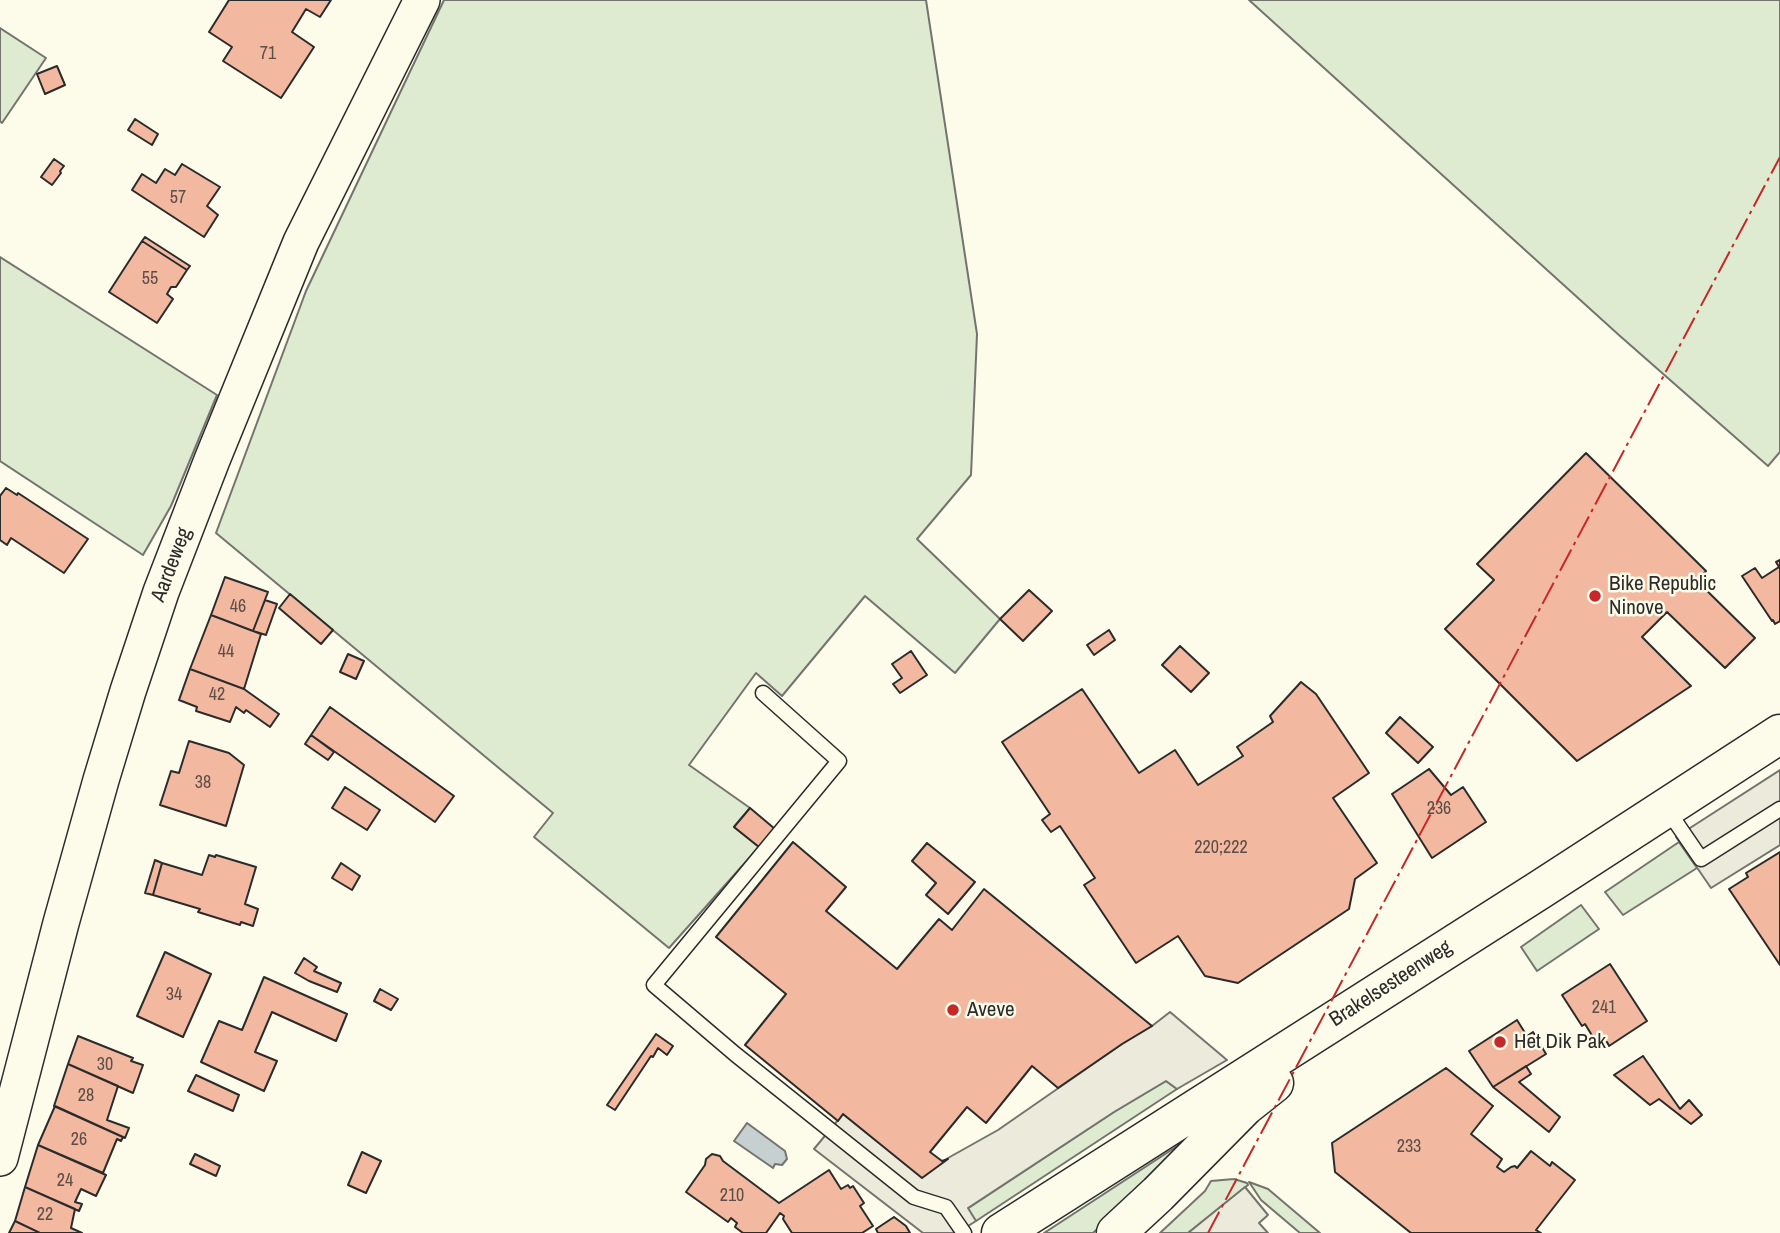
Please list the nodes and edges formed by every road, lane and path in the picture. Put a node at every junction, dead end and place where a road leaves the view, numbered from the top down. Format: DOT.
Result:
graph roads {
  1 [pos="422,0"];
  2 [pos="763,693"];
  3 [pos="1780,734"];
  4 [pos="1780,752"];
  5 [pos="1780,808"];
  6 [pos="1675,821"];
  7 [pos="0,1158"];
  8 [pos="964,1233"];
  9 [pos="1001,1233"];
  10 [pos="1116,1233"];
  1 -- 7 [label="street, Aardeweg"];
  2 -- 8 [label="lane"];
  3 -- 9 [label="main road, Brakelsesteenweg"];
  4 -- 6 [label="main road, Brakelsesteenweg"];
  5 -- 6 [label="lane"];
  6 -- 10 [label="main road, Brakelsesteenweg"];
}
